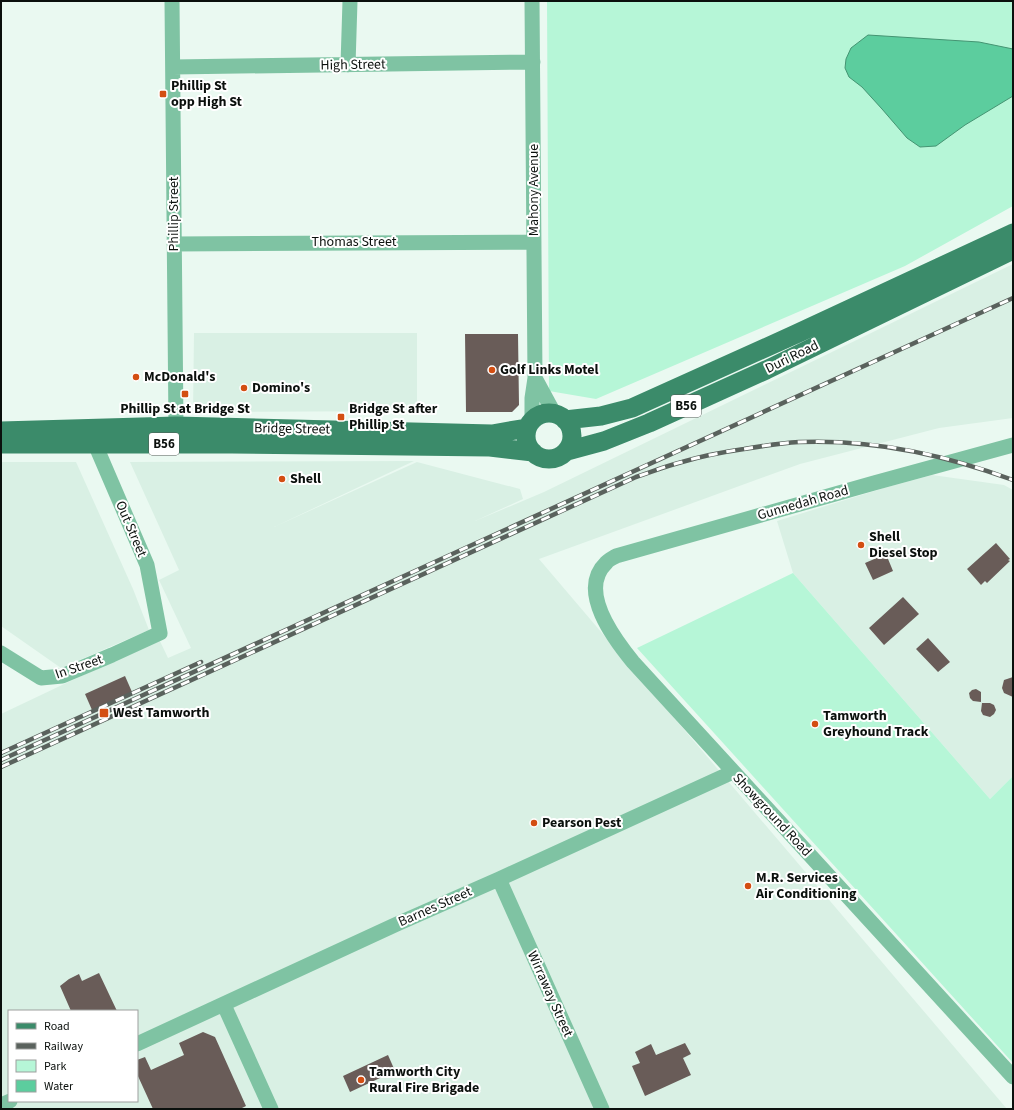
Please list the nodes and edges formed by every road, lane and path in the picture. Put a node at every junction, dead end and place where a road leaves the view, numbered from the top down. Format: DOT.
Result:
graph roads {
  1 [pos="172,1"];
  2 [pos="350,1"];
  3 [pos="532,1"];
  4 [pos="533,62"];
  5 [pos="348,65"];
  6 [pos="173,67"];
  7 [pos="1013,233"];
  8 [pos="534,242"];
  9 [pos="174,244"];
  10 [pos="1013,250"];
  11 [pos="535,378"];
  12 [pos="559,416"];
  13 [pos="530,424"];
  14 [pos="176,426"];
  15 [pos="1,430"];
  16 [pos="94,436"];
  17 [pos="1,444"];
  18 [pos="232,444"];
  19 [pos="1013,445"];
  20 [pos="566,451"];
  21 [pos="533,452"];
  22 [pos="599,573"];
  23 [pos="160,632"];
  24 [pos="1,653"];
  25 [pos="733,772"];
  26 [pos="499,879"];
  27 [pos="224,1004"];
  28 [pos="138,1044"];
  29 [pos="1013,1077"];
  30 [pos="271,1109"];
  31 [pos="602,1109"];
  1 -- 6 [label="street, Phillip Street"];
  2 -- 5 [label="street"];
  3 -- 4 [label="street, Mahony Avenue"];
  4 -- 5 [label="street, High Street"];
  4 -- 8 [label="street, Mahony Avenue"];
  5 -- 6 [label="street, High Street"];
  6 -- 9 [label="street, Phillip Street"];
  7 -- 12 [label="main road, Duri Road / B56"];
  8 -- 9 [label="street, Thomas Street"];
  8 -- 11 [label="street, Mahony Avenue"];
  9 -- 14 [label="street, Phillip Street"];
  10 -- 20 [label="main road, Duri Road / B56"];
  11 -- 12 [label="street, Mahony Avenue"];
  11 -- 13 [label="street, Mahony Avenue"];
  12 -- 13 [label="main road, B56"];
  12 -- 20 [label="main road"];
  13 -- 14 [label="main road, Bridge Street / B56"];
  13 -- 21 [label="main road"];
  14 -- 16 [label="main road, Bridge Street / B56"];
  14 -- 18 [label="main road, Bridge Street"];
  15 -- 16 [label="main road, Bridge Street / B56"];
  16 -- 17 [label="main road, Bridge Street / B56"];
  16 -- 18 [label="main road, Bridge Street / B56"];
  16 -- 23 [label="street, Out Street"];
  18 -- 21 [label="main road, Bridge Street / B56"];
  19 -- 22 [label="street, Gunnedah Road"];
  20 -- 21 [label="main road, B56"];
  22 -- 25 [label="street, Showground Road"];
  23 -- 24 [label="street, In Street"];
  25 -- 26 [label="street, Barnes Street"];
  25 -- 29 [label="street, Showground Road"];
  26 -- 27 [label="street, Barnes Street"];
  26 -- 31 [label="street, Wirraway Street"];
  27 -- 28 [label="street, Barnes Street"];
  27 -- 30 [label="street"];
}
